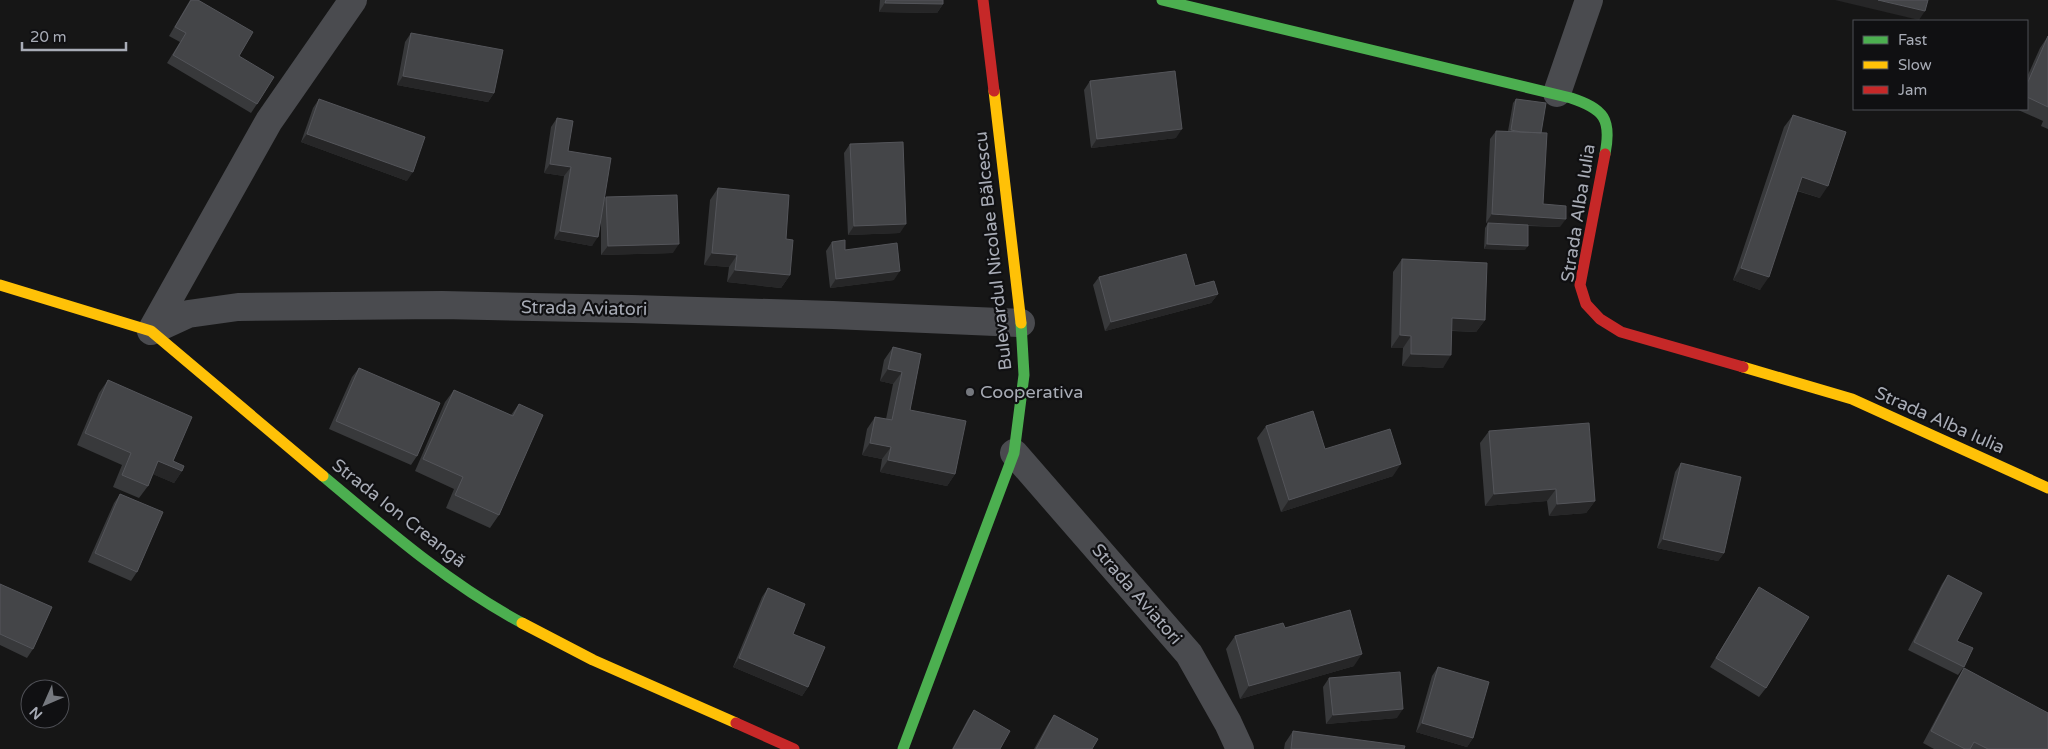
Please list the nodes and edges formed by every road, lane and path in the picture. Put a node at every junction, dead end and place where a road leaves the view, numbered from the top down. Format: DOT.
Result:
graph roads {
  1 [pos="353,0"];
  2 [pos="983,0"];
  3 [pos="1162,0"];
  4 [pos="1589,0"];
  5 [pos="1557,93"];
  6 [pos="0,285"];
  7 [pos="1021,323"];
  8 [pos="151,331"];
  9 [pos="1014,452"];
  10 [pos="2048,488"];
  11 [pos="794,749"];
  12 [pos="903,749"];
  13 [pos="1240,749"];
  1 -- 8 [label="street"];
  2 -- 7 [label="street, Bulevardul Nicolae Bălcescu"];
  3 -- 5 [label="street, Strada Alba Iulia"];
  4 -- 5 [label="street"];
  5 -- 10 [label="street, Strada Alba Iulia"];
  6 -- 8 [label="street, Strada Ion Creangă"];
  7 -- 8 [label="street, Strada Aviatori"];
  7 -- 9 [label="street, Bulevardul Nicolae Bălcescu"];
  8 -- 11 [label="street, Strada Ion Creangă"];
  9 -- 12 [label="street, Bulevardul Nicolae Bălcescu"];
  9 -- 13 [label="street, Strada Aviatori"];
}
